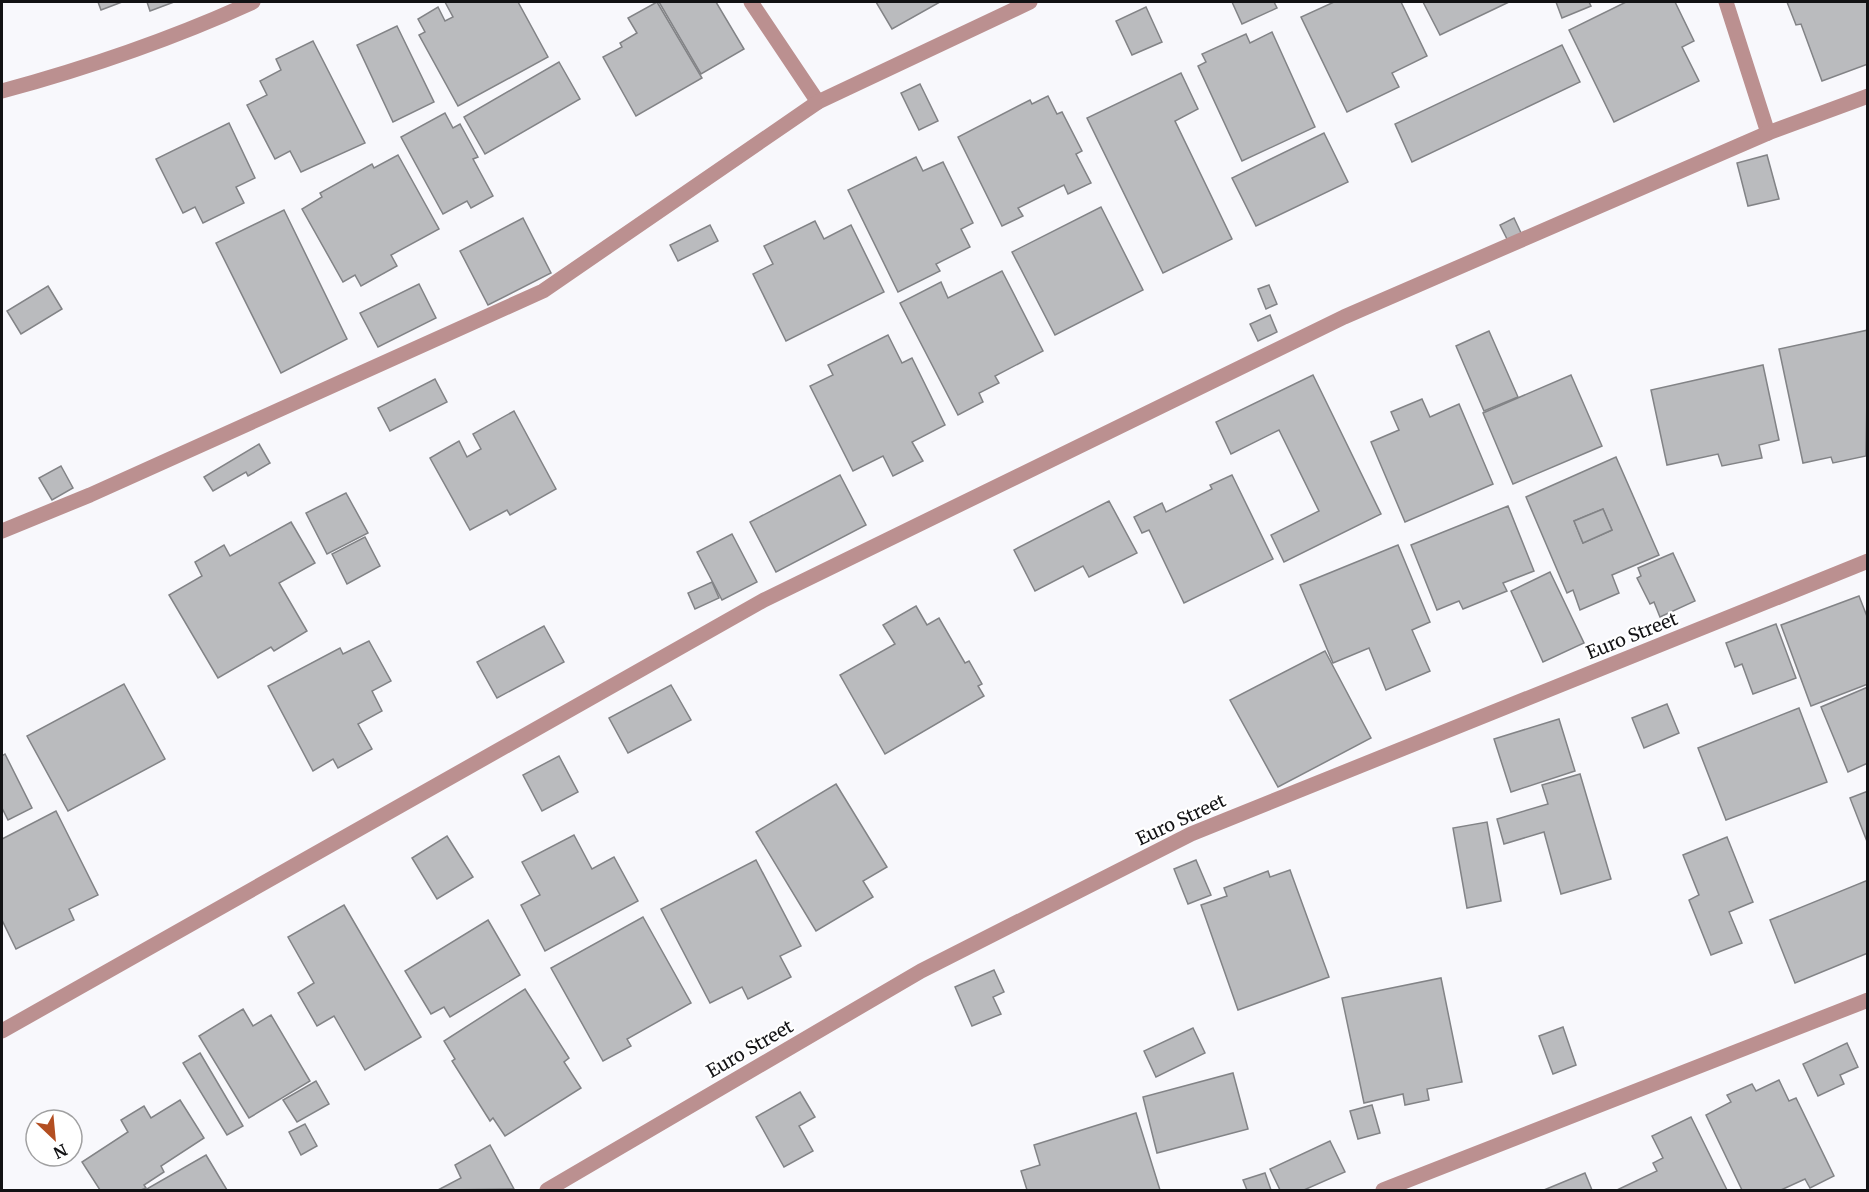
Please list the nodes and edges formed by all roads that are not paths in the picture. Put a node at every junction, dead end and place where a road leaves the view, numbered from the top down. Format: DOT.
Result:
graph roads {
  1 [pos="253,2"];
  2 [pos="751,2"];
  3 [pos="1030,2"];
  4 [pos="1726,2"];
  5 [pos="2,91"];
  6 [pos="1868,96"];
  7 [pos="818,102"];
  8 [pos="1768,133"];
  9 [pos="2,531"];
  10 [pos="1868,561"];
  11 [pos="1868,1000"];
  12 [pos="2,1031"];
  13 [pos="547,1191"];
  14 [pos="1383,1191"];
  1 -- 5 [label="street"];
  2 -- 7 [label="street"];
  3 -- 7 [label="street"];
  4 -- 8 [label="street"];
  6 -- 8 [label="street"];
  7 -- 9 [label="street"];
  8 -- 12 [label="street"];
  10 -- 13 [label="street, Euro Street"];
  11 -- 14 [label="street"];
}
